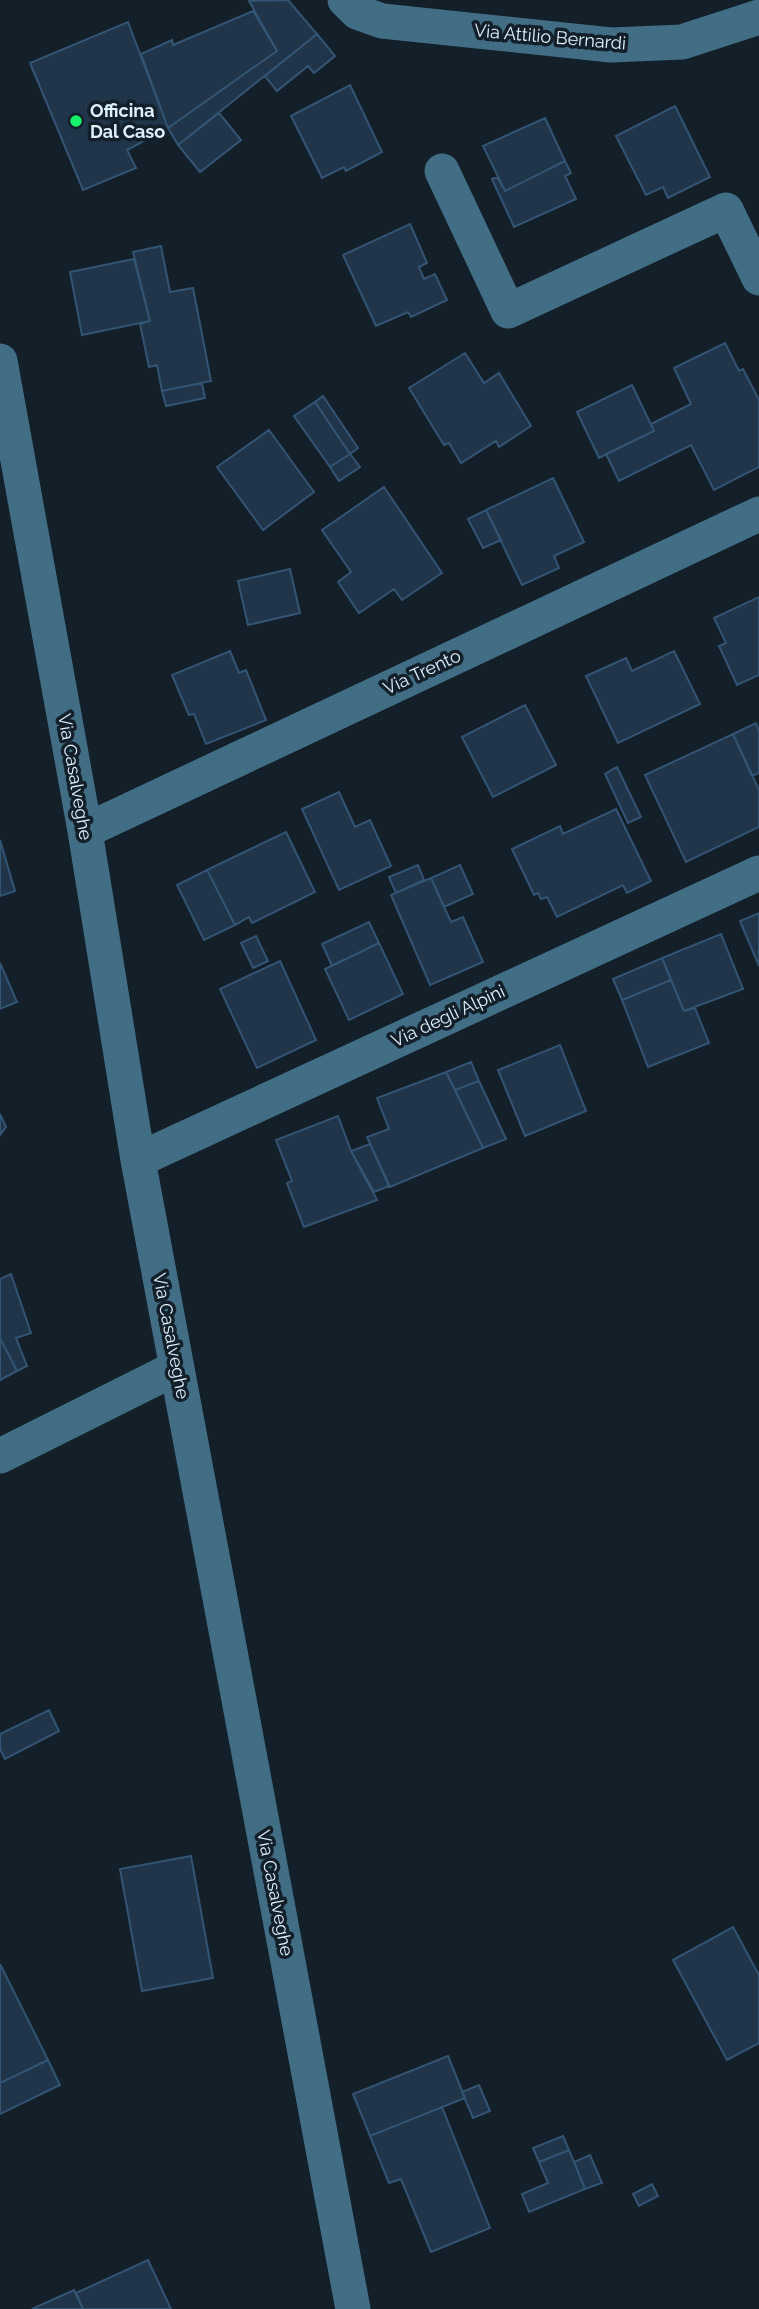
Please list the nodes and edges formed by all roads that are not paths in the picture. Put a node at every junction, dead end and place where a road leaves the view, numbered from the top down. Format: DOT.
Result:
graph roads {
  1 [pos="345,0"];
  2 [pos="759,17"];
  3 [pos="442,171"];
  4 [pos="759,278"];
  5 [pos="0,361"];
  6 [pos="759,514"];
  7 [pos="85,831"];
  8 [pos="759,873"];
  9 [pos="138,1160"];
  10 [pos="176,1368"];
  11 [pos="0,1456"];
  12 [pos="353,2309"];
  1 -- 2 [label="street, Via Attilio Bernardi"];
  3 -- 4 [label="street"];
  5 -- 7 [label="street, Via Casalveghe"];
  6 -- 7 [label="street, Via Trento"];
  7 -- 9 [label="street, Via Casalveghe"];
  8 -- 9 [label="street, Via degli Alpini"];
  9 -- 10 [label="street, Via Casalveghe"];
  10 -- 11 [label="street"];
  10 -- 12 [label="street, Via Casalveghe"];
}
